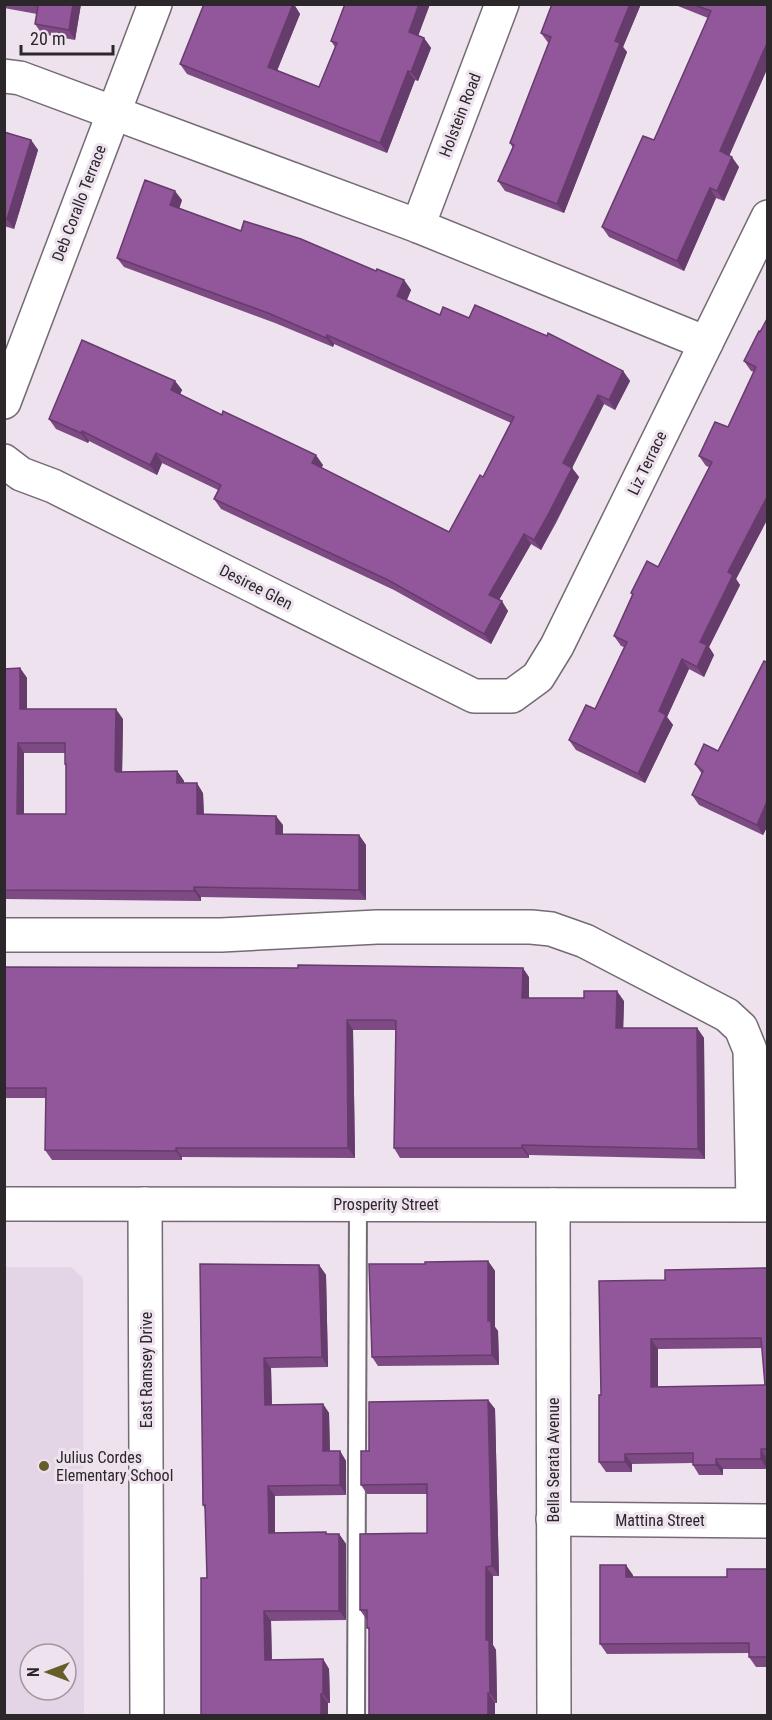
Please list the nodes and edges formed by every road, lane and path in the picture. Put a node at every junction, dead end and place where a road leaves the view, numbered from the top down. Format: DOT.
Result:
graph roads {
  1 [pos="155,4"];
  2 [pos="502,4"];
  3 [pos="4,76"];
  4 [pos="113,114"];
  5 [pos="768,217"];
  6 [pos="418,226"];
  7 [pos="706,343"];
  8 [pos="4,402"];
  9 [pos="4,460"];
  10 [pos="512,696"];
  11 [pos="4,935"];
  12 [pos="358,1203"];
  13 [pos="4,1204"];
  14 [pos="145,1204"];
  15 [pos="760,1204"];
  16 [pos="552,1205"];
  17 [pos="552,1519"];
  18 [pos="768,1521"];
  19 [pos="147,1716"];
  20 [pos="356,1716"];
  21 [pos="554,1716"];
  1 -- 4 [label="street, Deb Corallo Terrace"];
  2 -- 6 [label="street, Holstein Road"];
  3 -- 4 [label="street"];
  4 -- 6 [label="street"];
  4 -- 8 [label="street, Deb Corallo Terrace"];
  5 -- 7 [label="street, Liz Terrace"];
  6 -- 7 [label="street"];
  7 -- 10 [label="street, Liz Terrace"];
  9 -- 10 [label="street, Desiree Glen"];
  11 -- 15 [label="street"];
  12 -- 14 [label="street, Prosperity Street"];
  12 -- 16 [label="street, Prosperity Street"];
  12 -- 20 [label="lane"];
  13 -- 14 [label="street, Prosperity Street"];
  14 -- 19 [label="street, East Ramsey Drive"];
  15 -- 16 [label="street, Prosperity Street"];
  16 -- 17 [label="street, Bella Serata Avenue"];
  17 -- 18 [label="street, Mattina Street"];
  17 -- 21 [label="street, Bella Serata Avenue"];
}
